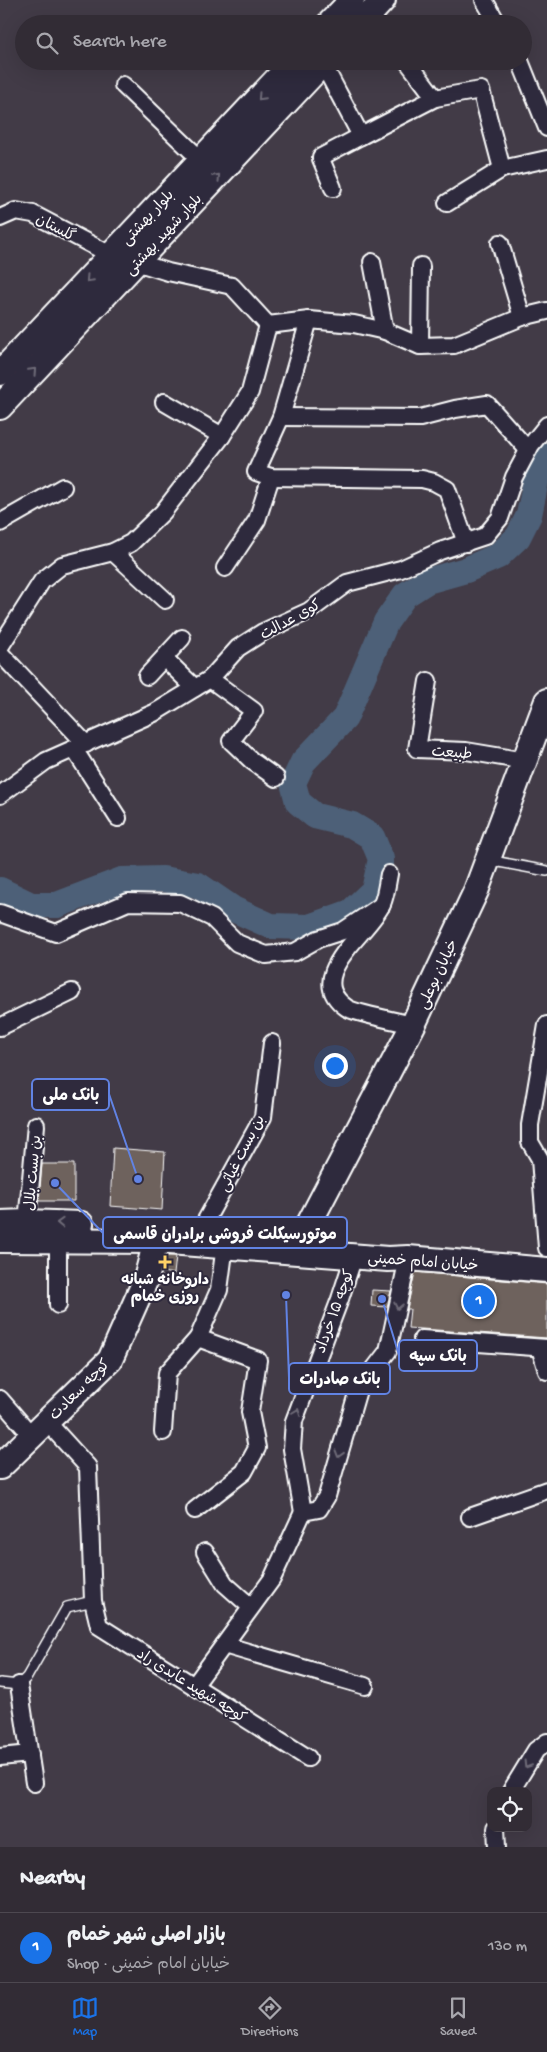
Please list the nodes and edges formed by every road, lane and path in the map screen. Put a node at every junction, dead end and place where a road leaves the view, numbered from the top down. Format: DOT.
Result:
graph roads {
  1 [pos="484,0"];
  2 [pos="493,15"];
  3 [pos="286,70"];
  4 [pos="317,70"];
  5 [pos="328,70"];
  6 [pos="414,70"];
  7 [pos="524,70"];
  8 [pos="123,85"];
  9 [pos="435,98"];
  10 [pos="547,128"];
  11 [pos="361,136"];
  12 [pos="547,159"];
  13 [pos="201,160"];
  14 [pos="502,169"];
  15 [pos="334,188"];
  16 [pos="447,203"];
  17 [pos="0,218"];
  18 [pos="500,243"];
  19 [pos="111,255"];
  20 [pos="136,262"];
  21 [pos="372,262"];
  22 [pos="421,266"];
  23 [pos="547,311"];
  24 [pos="522,317"];
  25 [pos="309,320"];
  26 [pos="268,325"];
  27 [pos="386,331"];
  28 [pos="420,346"];
  29 [pos="0,374"];
  30 [pos="164,402"];
  31 [pos="0,407"];
  32 [pos="281,417"];
  33 [pos="547,425"];
  34 [pos="222,436"];
  35 [pos="528,450"];
  36 [pos="272,477"];
  37 [pos="63,487"];
  38 [pos="0,523"];
  39 [pos="466,542"];
  40 [pos="113,552"];
  41 [pos="225,568"];
  42 [pos="165,600"];
  43 [pos="182,638"];
  44 [pos="0,647"];
  45 [pos="0,653"];
  46 [pos="164,658"];
  47 [pos="147,676"];
  48 [pos="210,679"];
  49 [pos="428,681"];
  50 [pos="196,688"];
  51 [pos="547,701"];
  52 [pos="541,737"];
  53 [pos="80,746"];
  54 [pos="525,761"];
  55 [pos="276,778"];
  56 [pos="0,795"];
  57 [pos="118,818"];
  58 [pos="488,860"];
  59 [pos="547,871"];
  60 [pos="389,874"];
  61 [pos="382,905"];
  62 [pos="0,913"];
  63 [pos="72,992"];
  64 [pos="413,1025"];
  65 [pos="547,1025"];
  66 [pos="0,1027"];
  67 [pos="272,1043"];
  68 [pos="36,1124"];
  69 [pos="27,1222"];
  70 [pos="0,1223"];
  71 [pos="201,1229"];
  72 [pos="302,1237"];
  73 [pos="58,1239"];
  74 [pos="0,1240"];
  75 [pos="156,1241"];
  76 [pos="226,1245"];
  77 [pos="547,1248"];
  78 [pos="547,1254"];
  79 [pos="354,1256"];
  80 [pos="408,1258"];
  81 [pos="547,1270"];
  82 [pos="58,1305"];
  83 [pos="198,1338"];
  84 [pos="422,1339"];
  85 [pos="543,1348"];
  86 [pos="547,1371"];
  87 [pos="0,1399"];
  88 [pos="39,1429"];
  89 [pos="162,1432"];
  90 [pos="0,1467"];
  91 [pos="547,1490"];
  92 [pos="195,1510"];
  93 [pos="303,1512"];
  94 [pos="470,1517"];
  95 [pos="205,1552"];
  96 [pos="93,1601"];
  97 [pos="251,1607"];
  98 [pos="224,1645"];
  99 [pos="0,1683"];
  100 [pos="19,1685"];
  101 [pos="194,1686"];
  102 [pos="365,1686"];
  103 [pos="547,1742"];
  104 [pos="30,1754"];
  105 [pos="0,1757"];
  106 [pos="308,1758"];
  107 [pos="34,1783"];
  108 [pos="513,1787"];
  109 [pos="496,1832"];
  110 [pos="497,1847"];
  1 -- 2 [label="street"];
  3 -- 13 [label="main road, بلوار بهشتی, one-way"];
  20 -- 4 [label="main road, بلوار شهید بهشتی, one-way"];
  5 -- 11 [label="street"];
  6 -- 9 [label="street"];
  7 -- 10 [label="street"];
  8 -- 13 [label="street"];
  9 -- 11 [label="street"];
  9 -- 14 [label="street"];
  11 -- 15 [label="street"];
  12 -- 14 [label="street"];
  13 -- 19 [label="main road, بلوار بهشتی"];
  14 -- 16 [label="street"];
  17 -- 19 [label="street, گلستان"];
  18 -- 24 [label="street"];
  19 -- 29 [label="main road, بلوار بهشتی, one-way"];
  20 -- 26 [label="street"];
  31 -- 20 [label="main road, بلوار شهید بهشتی, one-way"];
  21 -- 27 [label="street"];
  22 -- 28 [label="street"];
  23 -- 24 [label="street"];
  24 -- 28 [label="street"];
  25 -- 26 [label="street"];
  25 -- 27 [label="street"];
  25 -- 32 [label="street"];
  26 -- 34 [label="street"];
  27 -- 28 [label="street"];
  30 -- 34 [label="street"];
  32 -- 35 [label="street"];
  32 -- 36 [label="street"];
  33 -- 35 [label="street, کوی عدالت"];
  34 -- 40 [label="street"];
  35 -- 39 [label="street, کوی عدالت"];
  36 -- 39 [label="street"];
  36 -- 41 [label="street"];
  37 -- 38 [label="street"];
  39 -- 48 [label="street, کوی عدالت"];
  40 -- 42 [label="street"];
  40 -- 44 [label="street"];
  43 -- 46 [label="street"];
  45 -- 53 [label="street"];
  46 -- 47 [label="street"];
  46 -- 50 [label="street"];
  48 -- 50 [label="street, کوی عدالت"];
  48 -- 55 [label="street"];
  49 -- 54 [label="street, طبيعت"];
  50 -- 53 [label="street, کوی عدالت"];
  51 -- 52 [label="main road, خیابان بوعلی"];
  52 -- 54 [label="main road, خیابان بوعلی"];
  53 -- 56 [label="street, کوی عدالت"];
  53 -- 57 [label="street"];
  54 -- 58 [label="main road, خیابان بوعلی"];
  58 -- 59 [label="lane"];
  58 -- 64 [label="main road, خیابان بوعلی"];
  60 -- 61 [label="street"];
  61 -- 62 [label="street"];
  61 -- 64 [label="street"];
  63 -- 66 [label="street"];
  64 -- 72 [label="main road, خیابان بوعلی"];
  65 -- 77 [label="street"];
  67 -- 71 [label="street, بن بست غیاثی"];
  68 -- 69 [label="street, بن بست بلال"];
  69 -- 70 [label="main road, خیابان امام خمینی"];
  71 -- 69 [label="main road, خیابان امام خمینی, one-way"];
  71 -- 72 [label="main road, خیابان امام خمینی"];
  72 -- 78 [label="main road, خیابان امام خمینی"];
  73 -- 74 [label="main road, خیابان امام خمینی"];
  73 -- 75 [label="main road, خیابان امام خمینی"];
  73 -- 82 [label="street"];
  75 -- 76 [label="main road, خیابان امام خمینی"];
  75 -- 88 [label="main road, کوچه سعادت"];
  76 -- 79 [label="main road, خیابان امام خمینی"];
  76 -- 83 [label="street"];
  79 -- 80 [label="main road, خیابان امام خمینی"];
  93 -- 79 [label="street, کوچه ۱۵ خرداد, one-way"];
  80 -- 81 [label="main road, خیابان امام خمینی"];
  80 -- 93 [label="street, one-way"];
  83 -- 89 [label="street"];
  83 -- 92 [label="street"];
  84 -- 85 [label="street"];
  85 -- 86 [label="street"];
  87 -- 88 [label="street, کوچه شهید عابدی راد"];
  88 -- 90 [label="main road, کوچه سعادت"];
  88 -- 96 [label="street, کوچه شهید عابدی راد"];
  91 -- 94 [label="street"];
  93 -- 97 [label="street"];
  95 -- 97 [label="street"];
  96 -- 100 [label="lane"];
  96 -- 101 [label="street, کوچه شهید عابدی راد"];
  97 -- 98 [label="street"];
  98 -- 101 [label="street"];
  98 -- 102 [label="street"];
  99 -- 100 [label="lane"];
  100 -- 104 [label="street"];
  101 -- 106 [label="street, کوچه شهید عابدی راد"];
  103 -- 108 [label="street, one-way"];
  104 -- 105 [label="street"];
  104 -- 107 [label="street"];
  109 -- 110 [label="street"];
}
